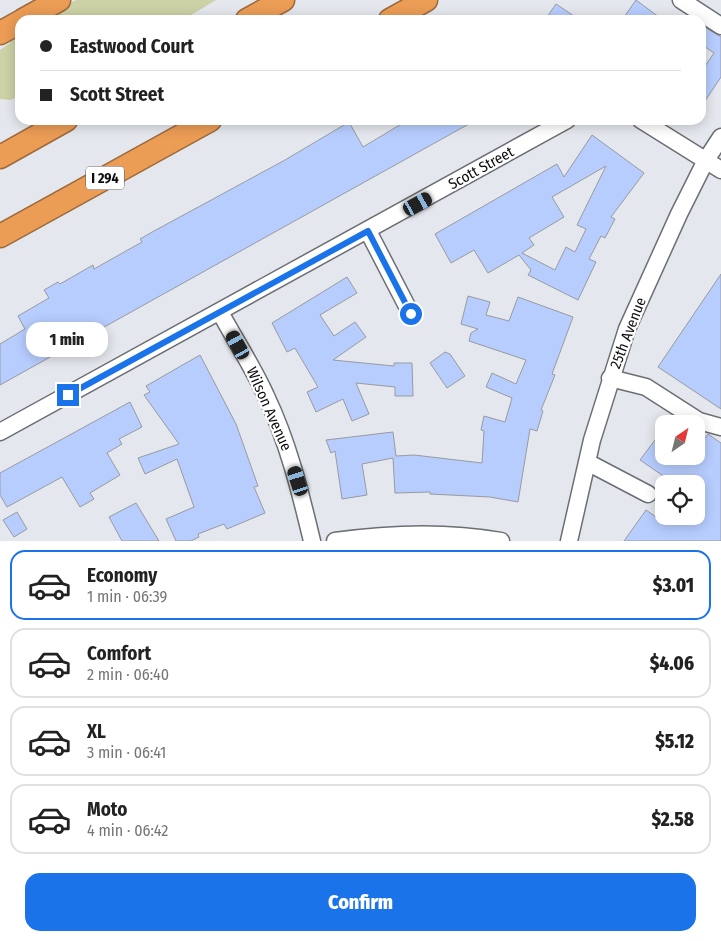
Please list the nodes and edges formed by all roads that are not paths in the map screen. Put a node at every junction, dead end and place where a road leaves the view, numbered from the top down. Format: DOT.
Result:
graph roads {
  1 [pos="59,0"];
  2 [pos="283,0"];
  3 [pos="426,0"];
  4 [pos="681,0"];
  5 [pos="33,15"];
  6 [pos="256,15"];
  7 [pos="399,15"];
  8 [pos="704,15"];
  9 [pos="706,16"];
  10 [pos="15,25"];
  11 [pos="721,26"];
  12 [pos="0,33"];
  13 [pos="57,125"];
  14 [pos="201,125"];
  15 [pos="558,125"];
  16 [pos="649,125"];
  17 [pos="721,137"];
  18 [pos="0,157"];
  19 [pos="706,160"];
  20 [pos="721,170"];
  21 [pos="368,231"];
  22 [pos="0,236"];
  23 [pos="220,312"];
  24 [pos="411,314"];
  25 [pos="610,378"];
  26 [pos="721,427"];
  27 [pos="0,432"];
  28 [pos="587,462"];
  29 [pos="648,494"];
  30 [pos="312,541"];
  31 [pos="334,541"];
  32 [pos="501,541"];
  33 [pos="569,541"];
  1 -- 5 [label="highway"];
  2 -- 6 [label="highway"];
  3 -- 7 [label="highway"];
  4 -- 8 [label="street"];
  9 -- 11 [label="street"];
  10 -- 12 [label="highway"];
  13 -- 18 [label="highway"];
  14 -- 22 [label="highway, I 294"];
  15 -- 21 [label="street, Scott Street"];
  16 -- 19 [label="street"];
  17 -- 19 [label="street, 25th Avenue"];
  19 -- 20 [label="street"];
  19 -- 25 [label="street, 25th Avenue"];
  21 -- 23 [label="street, Scott Street"];
  21 -- 24 [label="street"];
  23 -- 27 [label="street, Scott Street"];
  23 -- 30 [label="street, Wilson Avenue"];
  25 -- 26 [label="street"];
  25 -- 28 [label="street, 25th Avenue"];
  28 -- 29 [label="street"];
  28 -- 33 [label="street, 25th Avenue"];
  31 -- 32 [label="street"];
}
